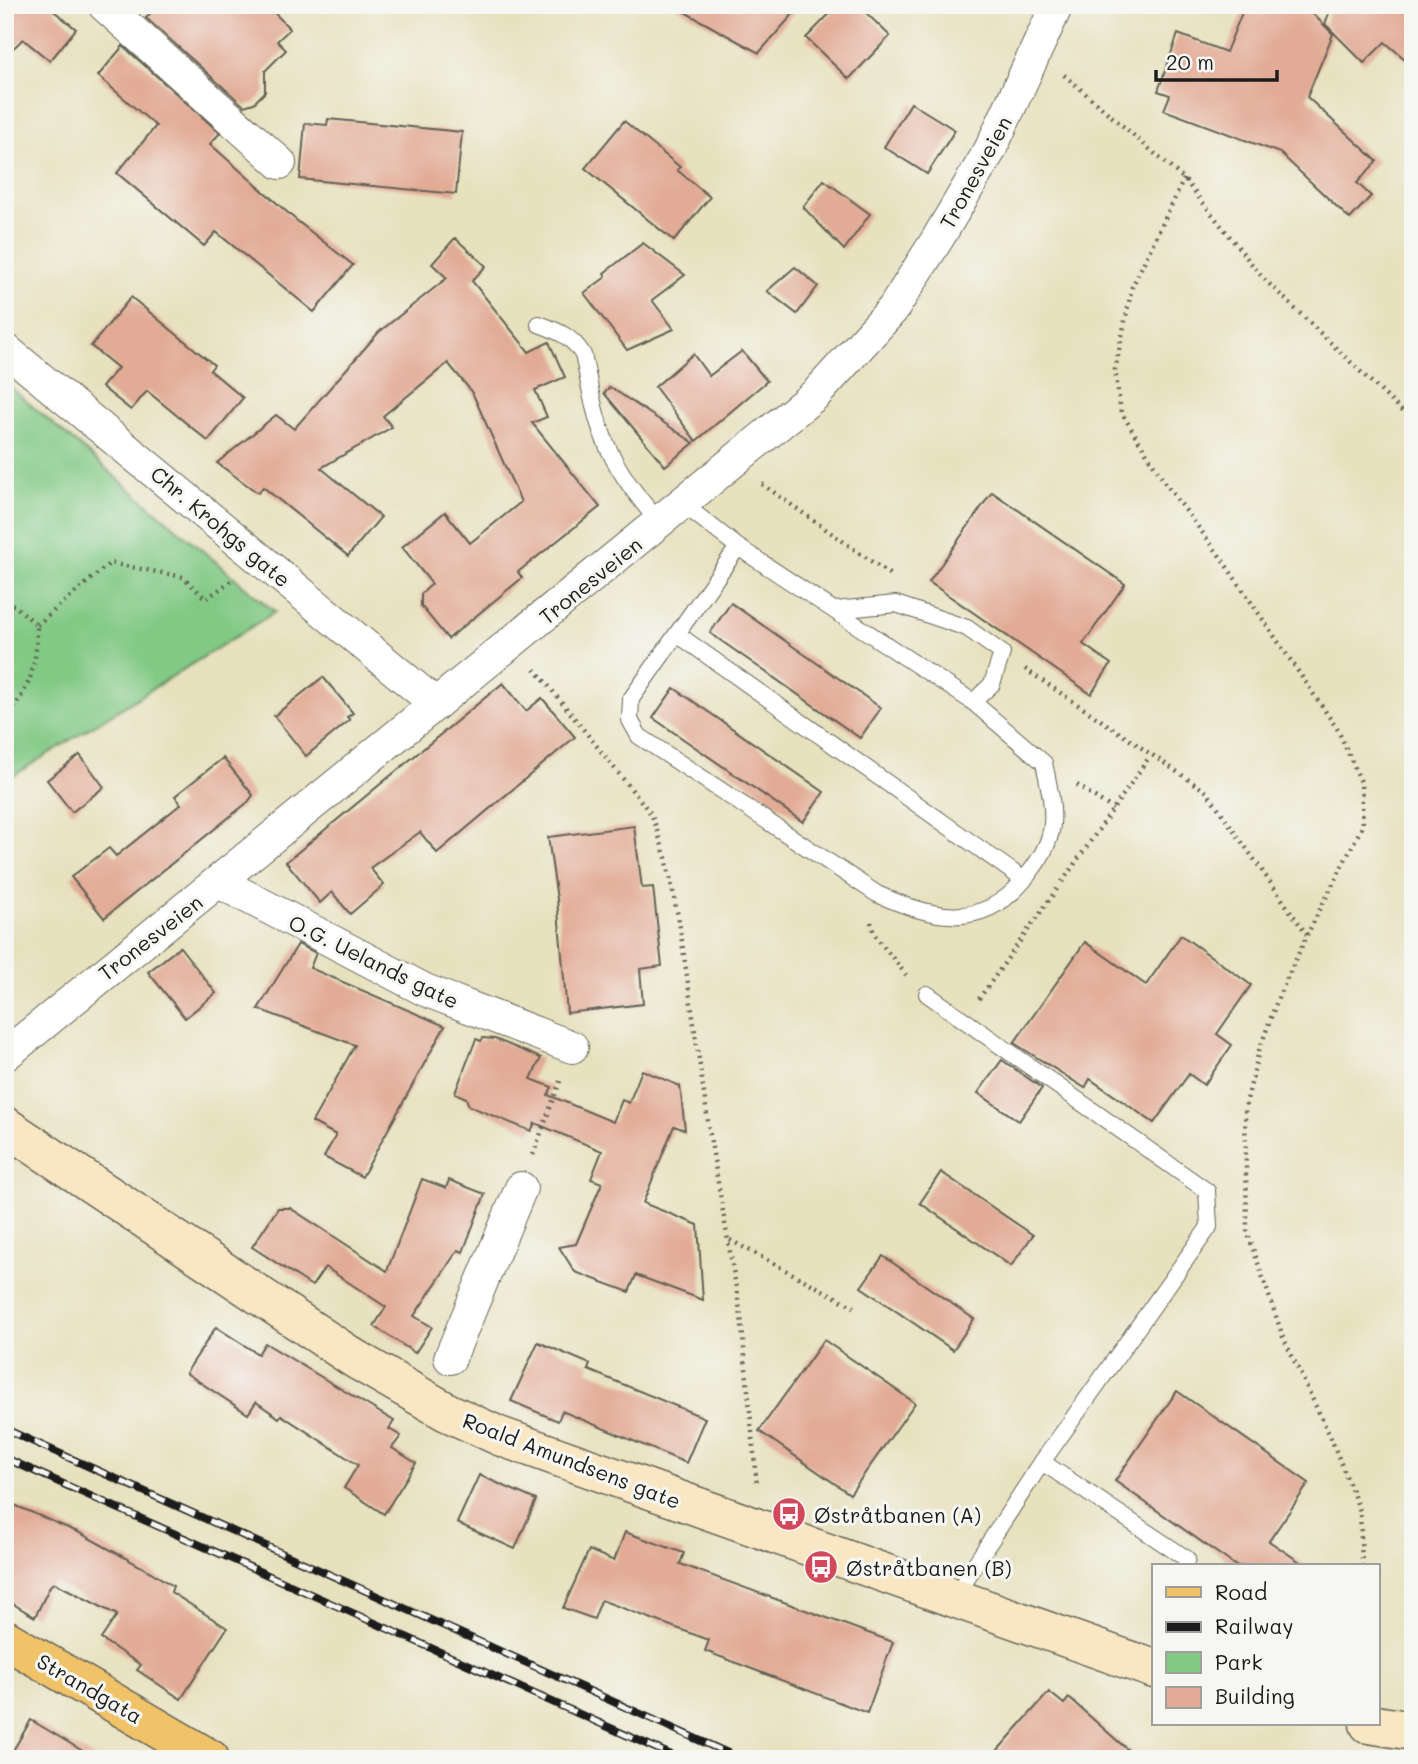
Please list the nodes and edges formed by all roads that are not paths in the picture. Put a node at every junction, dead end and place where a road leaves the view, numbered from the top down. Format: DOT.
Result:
graph roads {
  1 [pos="104,5"];
  2 [pos="1056,5"];
  3 [pos="280,163"];
  4 [pos="539,324"];
  5 [pos="5,349"];
  6 [pos="672,513"];
  7 [pos="738,547"];
  8 [pos="836,610"];
  9 [pos="677,634"];
  10 [pos="973,702"];
  11 [pos="436,704"];
  12 [pos="1024,880"];
  13 [pos="219,883"];
  14 [pos="927,994"];
  15 [pos="572,1047"];
  16 [pos="5,1055"];
  17 [pos="5,1126"];
  18 [pos="521,1188"];
  19 [pos="450,1358"];
  20 [pos="1042,1462"];
  21 [pos="1187,1559"];
  22 [pos="956,1601"];
  23 [pos="5,1639"];
  24 [pos="1152,1668"];
  25 [pos="1380,1726"];
  26 [pos="1413,1731"];
  27 [pos="210,1759"];
  1 -- 3 [label="street"];
  2 -- 6 [label="street, Tronesveien"];
  4 -- 6 [label="lane"];
  5 -- 11 [label="street, Chr. Krohgs gate"];
  6 -- 7 [label="lane"];
  6 -- 11 [label="street, Tronesveien"];
  7 -- 8 [label="lane"];
  7 -- 9 [label="lane"];
  8 -- 10 [label="lane"];
  8 -- 10 [label="lane"];
  9 -- 12 [label="lane"];
  9 -- 12 [label="lane"];
  10 -- 12 [label="lane"];
  11 -- 13 [label="street, Tronesveien"];
  13 -- 15 [label="street, O.G. Uelands gate"];
  13 -- 16 [label="street, Tronesveien"];
  14 -- 20 [label="lane"];
  17 -- 22 [label="street, Roald Amundsens gate"];
  18 -- 19 [label="street"];
  20 -- 21 [label="lane"];
  20 -- 22 [label="lane"];
  22 -- 24 [label="street, Roald Amundsens gate"];
  23 -- 27 [label="main road, Strandgata"];
  25 -- 26 [label="street"];
}
